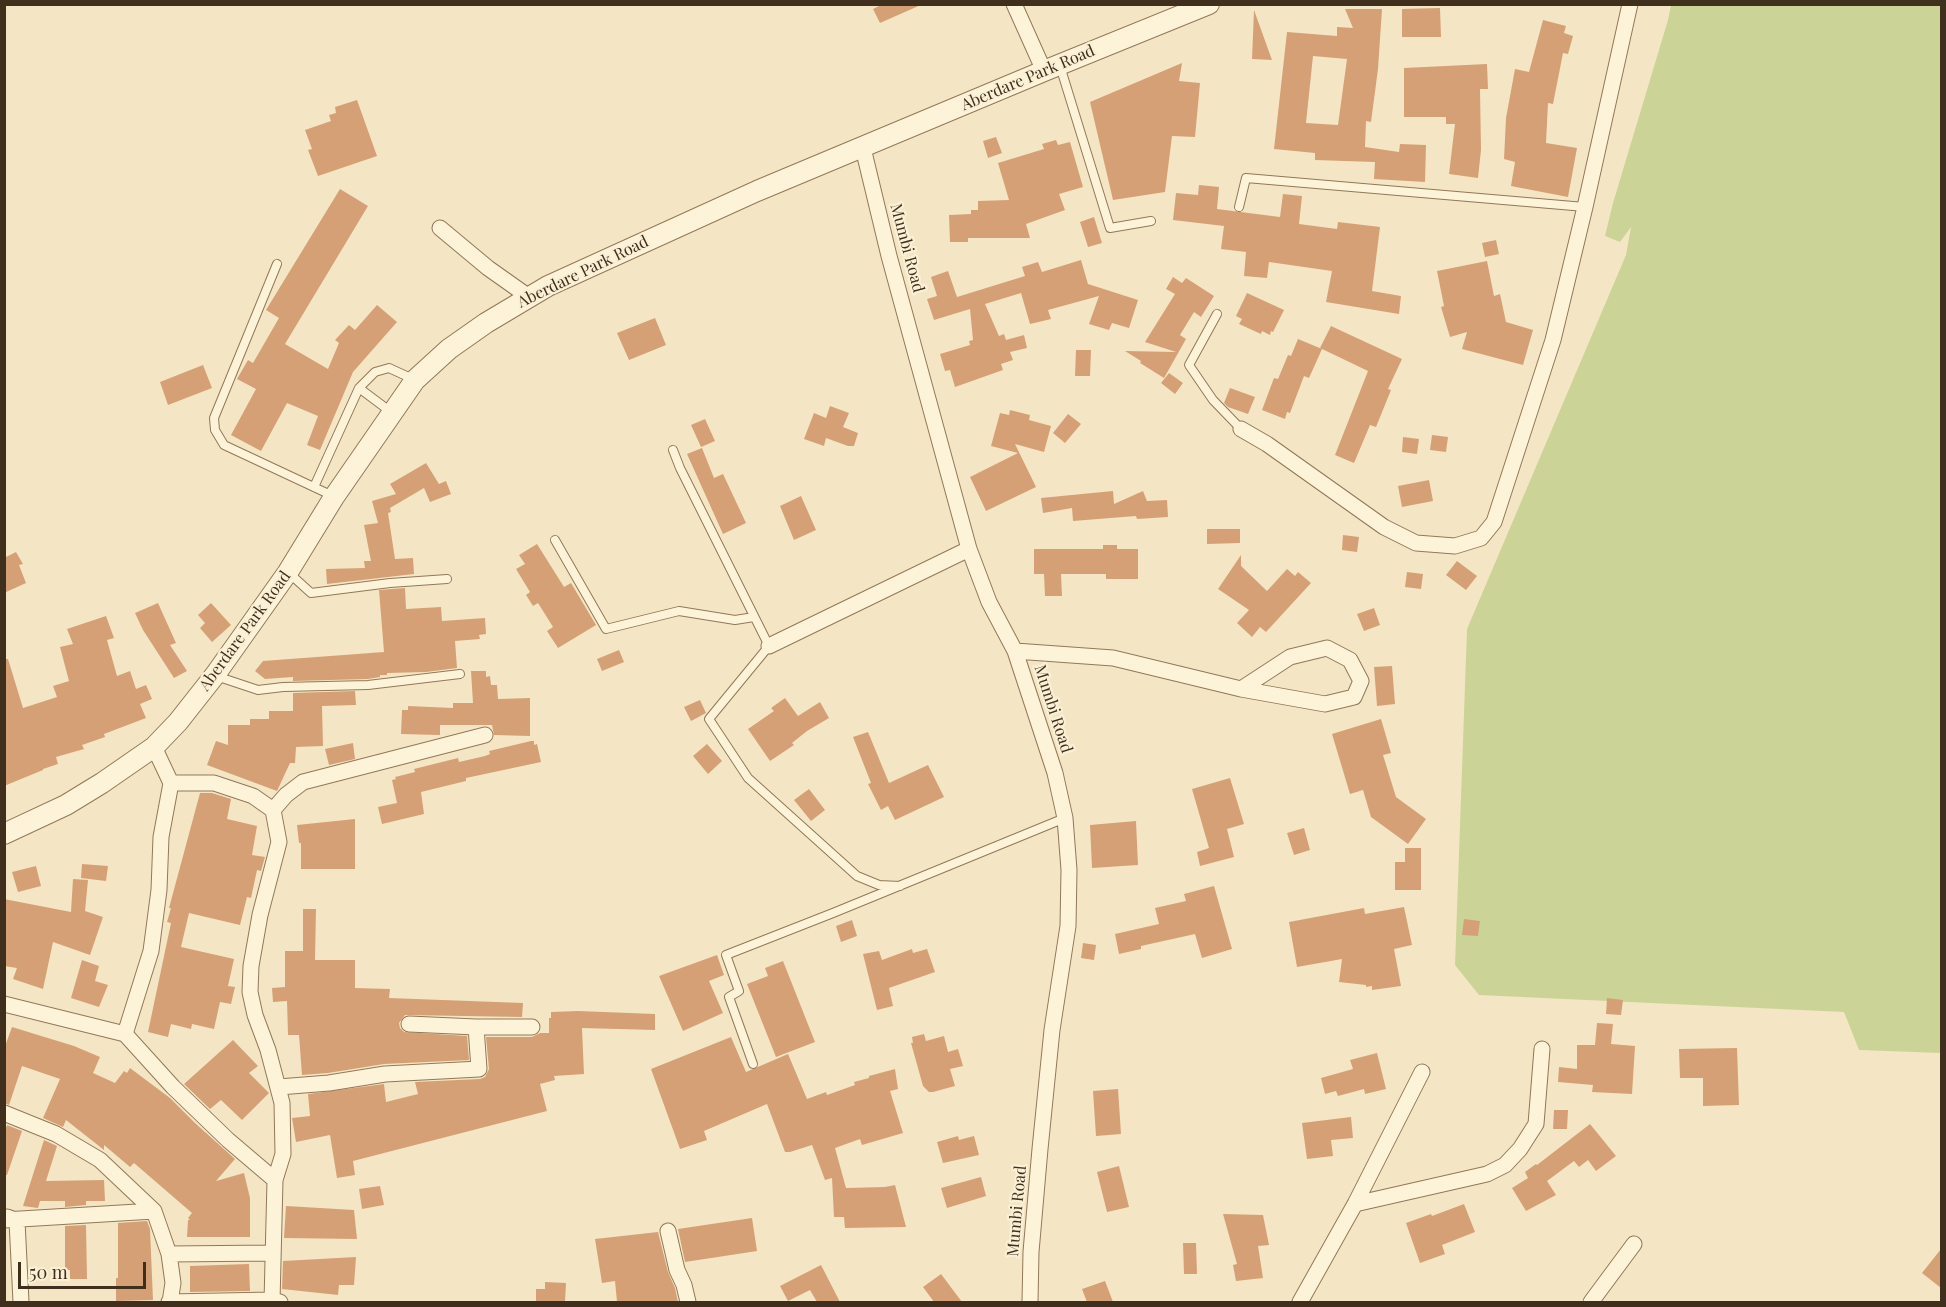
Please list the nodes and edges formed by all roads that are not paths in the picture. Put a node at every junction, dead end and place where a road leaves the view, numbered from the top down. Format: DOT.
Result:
graph roads {
  1 [pos="1014,4"];
  2 [pos="1209,4"];
  3 [pos="1630,4"];
  4 [pos="1052,68"];
  5 [pos="863,148"];
  6 [pos="1239,207"];
  7 [pos="1585,207"];
  8 [pos="1151,221"];
  9 [pos="440,228"];
  10 [pos="278,264"];
  11 [pos="529,297"];
  12 [pos="1217,314"];
  13 [pos="415,380"];
  14 [pos="359,388"];
  15 [pos="392,413"];
  16 [pos="1241,429"];
  17 [pos="673,450"];
  18 [pos="314,487"];
  19 [pos="334,497"];
  20 [pos="555,540"];
  21 [pos="969,549"];
  22 [pos="288,572"];
  23 [pos="447,579"];
  24 [pos="754,617"];
  25 [pos="769,646"];
  26 [pos="1015,651"];
  27 [pos="460,674"];
  28 [pos="215,675"];
  29 [pos="1241,689"];
  30 [pos="485,735"];
  31 [pos="154,747"];
  32 [pos="171,783"];
  33 [pos="273,810"];
  34 [pos="1065,818"];
  35 [pos="4,834"];
  36 [pos="900,886"];
  37 [pos="4,1004"];
  38 [pos="409,1024"];
  39 [pos="476,1027"];
  40 [pos="532,1027"];
  41 [pos="125,1034"];
  42 [pos="1542,1049"];
  43 [pos="753,1064"];
  44 [pos="1422,1072"];
  45 [pos="279,1087"];
  46 [pos="4,1113"];
  47 [pos="275,1180"];
  48 [pos="1355,1204"];
  49 [pos="153,1211"];
  50 [pos="9,1219"];
  51 [pos="668,1231"];
  52 [pos="1634,1244"];
  53 [pos="272,1253"];
  54 [pos="169,1254"];
  55 [pos="21,1302"];
  56 [pos="170,1302"];
  57 [pos="275,1302"];
  58 [pos="688,1302"];
  59 [pos="1030,1302"];
  60 [pos="1300,1302"];
  61 [pos="1591,1302"];
  1 -- 4 [label="street"];
  2 -- 4 [label="street, Aberdare Park Road"];
  3 -- 7 [label="street"];
  4 -- 5 [label="street, Aberdare Park Road"];
  4 -- 8 [label="lane"];
  5 -- 11 [label="street, Aberdare Park Road"];
  5 -- 21 [label="street, Mumbi Road"];
  6 -- 7 [label="lane"];
  7 -- 16 [label="street"];
  9 -- 11 [label="street"];
  10 -- 18 [label="lane"];
  11 -- 13 [label="street, Aberdare Park Road"];
  12 -- 16 [label="lane"];
  13 -- 14 [label="lane"];
  13 -- 15 [label="street, Aberdare Park Road"];
  14 -- 15 [label="lane"];
  14 -- 18 [label="lane"];
  15 -- 19 [label="street, Aberdare Park Road"];
  17 -- 24 [label="lane"];
  18 -- 19 [label="lane"];
  19 -- 22 [label="street, Aberdare Park Road"];
  20 -- 24 [label="lane"];
  21 -- 25 [label="street"];
  21 -- 26 [label="street, Mumbi Road"];
  22 -- 23 [label="lane"];
  22 -- 28 [label="street, Aberdare Park Road"];
  24 -- 25 [label="lane"];
  25 -- 36 [label="lane"];
  26 -- 29 [label="street"];
  26 -- 34 [label="street, Mumbi Road"];
  27 -- 28 [label="lane"];
  28 -- 31 [label="street, Aberdare Park Road"];
  29 -- 29 [label="street"];
  30 -- 33 [label="street"];
  31 -- 32 [label="street"];
  31 -- 35 [label="street, Aberdare Park Road"];
  32 -- 33 [label="street"];
  32 -- 41 [label="street"];
  33 -- 45 [label="street"];
  34 -- 36 [label="lane"];
  34 -- 59 [label="street, Mumbi Road"];
  36 -- 43 [label="lane"];
  37 -- 41 [label="street"];
  38 -- 39 [label="street"];
  39 -- 40 [label="street"];
  39 -- 45 [label="street"];
  41 -- 47 [label="street"];
  42 -- 48 [label="street"];
  44 -- 48 [label="street"];
  45 -- 47 [label="street"];
  46 -- 49 [label="street"];
  47 -- 53 [label="street"];
  48 -- 60 [label="street"];
  49 -- 50 [label="street"];
  49 -- 54 [label="street"];
  50 -- 55 [label="street"];
  51 -- 58 [label="street"];
  52 -- 61 [label="street"];
  53 -- 54 [label="street"];
  53 -- 57 [label="street"];
  54 -- 56 [label="street"];
  56 -- 57 [label="street"];
}
